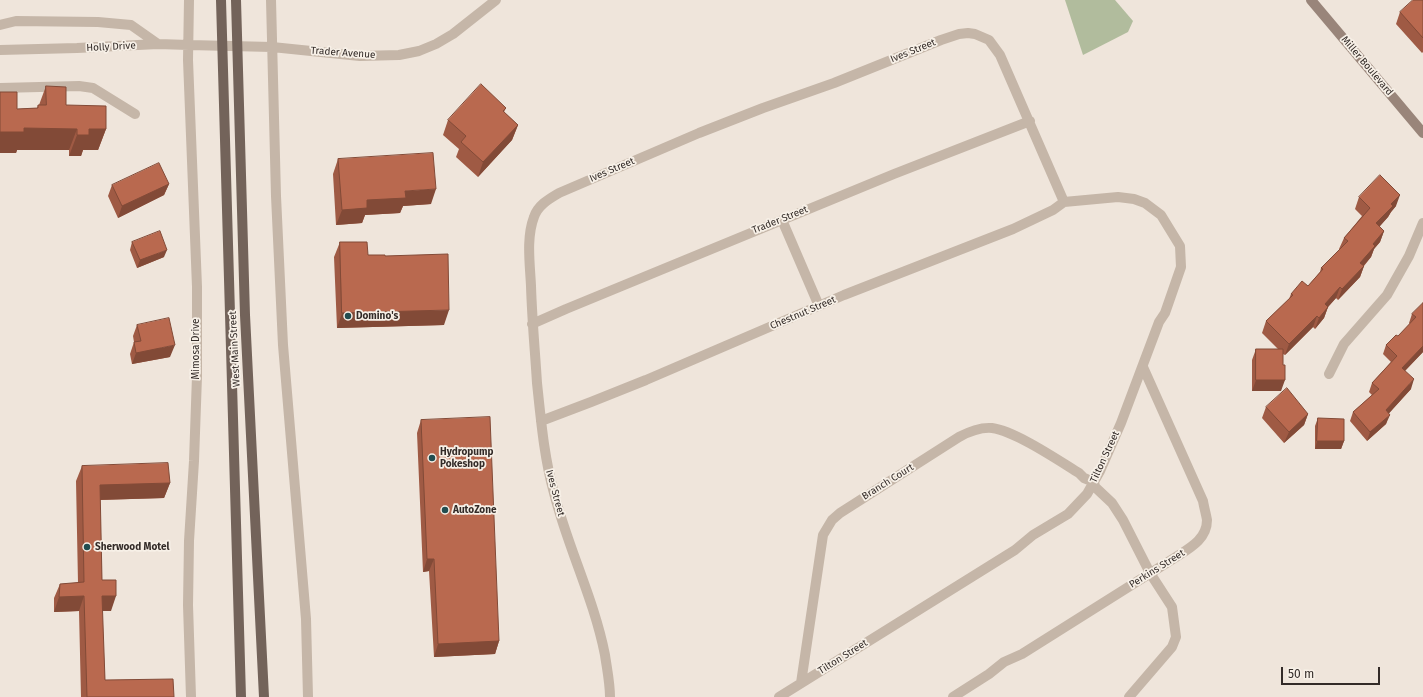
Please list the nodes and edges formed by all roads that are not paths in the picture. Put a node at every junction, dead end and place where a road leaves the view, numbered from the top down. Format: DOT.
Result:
graph roads {
  1 [pos="189,0"];
  2 [pos="221,0"];
  3 [pos="236,0"];
  4 [pos="271,0"];
  5 [pos="496,0"];
  6 [pos="1311,0"];
  7 [pos="0,25"];
  8 [pos="158,44"];
  9 [pos="189,44"];
  10 [pos="222,46"];
  11 [pos="238,46"];
  12 [pos="272,47"];
  13 [pos="0,50"];
  14 [pos="0,88"];
  15 [pos="135,114"];
  16 [pos="1030,121"];
  17 [pos="1423,133"];
  18 [pos="1064,202"];
  19 [pos="782,220"];
  20 [pos="1423,223"];
  21 [pos="819,306"];
  22 [pos="532,324"];
  23 [pos="1143,366"];
  24 [pos="1329,374"];
  25 [pos="540,420"];
  26 [pos="1094,482"];
  27 [pos="1150,573"];
  28 [pos="801,683"];
  29 [pos="191,697"];
  30 [pos="241,697"];
  31 [pos="264,697"];
  32 [pos="308,697"];
  33 [pos="610,697"];
  34 [pos="779,697"];
  35 [pos="953,697"];
  36 [pos="1129,697"];
  1 -- 9 [label="street, Mimosa Drive"];
  2 -- 10 [label="main road, West Main Street"];
  3 -- 11 [label="main road, West Main Street"];
  4 -- 12 [label="street"];
  5 -- 12 [label="street, Trader Avenue"];
  6 -- 17 [label="street, Miller Boulevard"];
  7 -- 8 [label="street"];
  8 -- 9 [label="street, Holly Drive"];
  8 -- 13 [label="street, Holly Drive"];
  9 -- 10 [label="street, Holly Drive"];
  9 -- 29 [label="street, Mimosa Drive"];
  10 -- 11 [label="street, Trader Avenue"];
  10 -- 30 [label="main road, West Main Street"];
  11 -- 12 [label="street, Trader Avenue"];
  11 -- 31 [label="main road, West Main Street"];
  12 -- 32 [label="street"];
  14 -- 15 [label="street"];
  16 -- 18 [label="street, Ives Street"];
  16 -- 19 [label="street, Trader Street"];
  16 -- 22 [label="street, Ives Street"];
  18 -- 21 [label="street, Chestnut Street"];
  18 -- 23 [label="street, Tilton Street"];
  19 -- 21 [label="street"];
  19 -- 22 [label="street, Trader Street"];
  20 -- 24 [label="street"];
  21 -- 25 [label="street, Chestnut Street"];
  22 -- 25 [label="street, Ives Street"];
  23 -- 26 [label="street, Tilton Street"];
  23 -- 27 [label="street, Perkins Street"];
  25 -- 33 [label="street, Ives Street"];
  26 -- 27 [label="street"];
  26 -- 28 [label="street, Tilton Street"];
  26 -- 28 [label="street, Branch Court"];
  27 -- 35 [label="street, Perkins Street"];
  27 -- 36 [label="street"];
  28 -- 34 [label="street, Tilton Street"];
}
